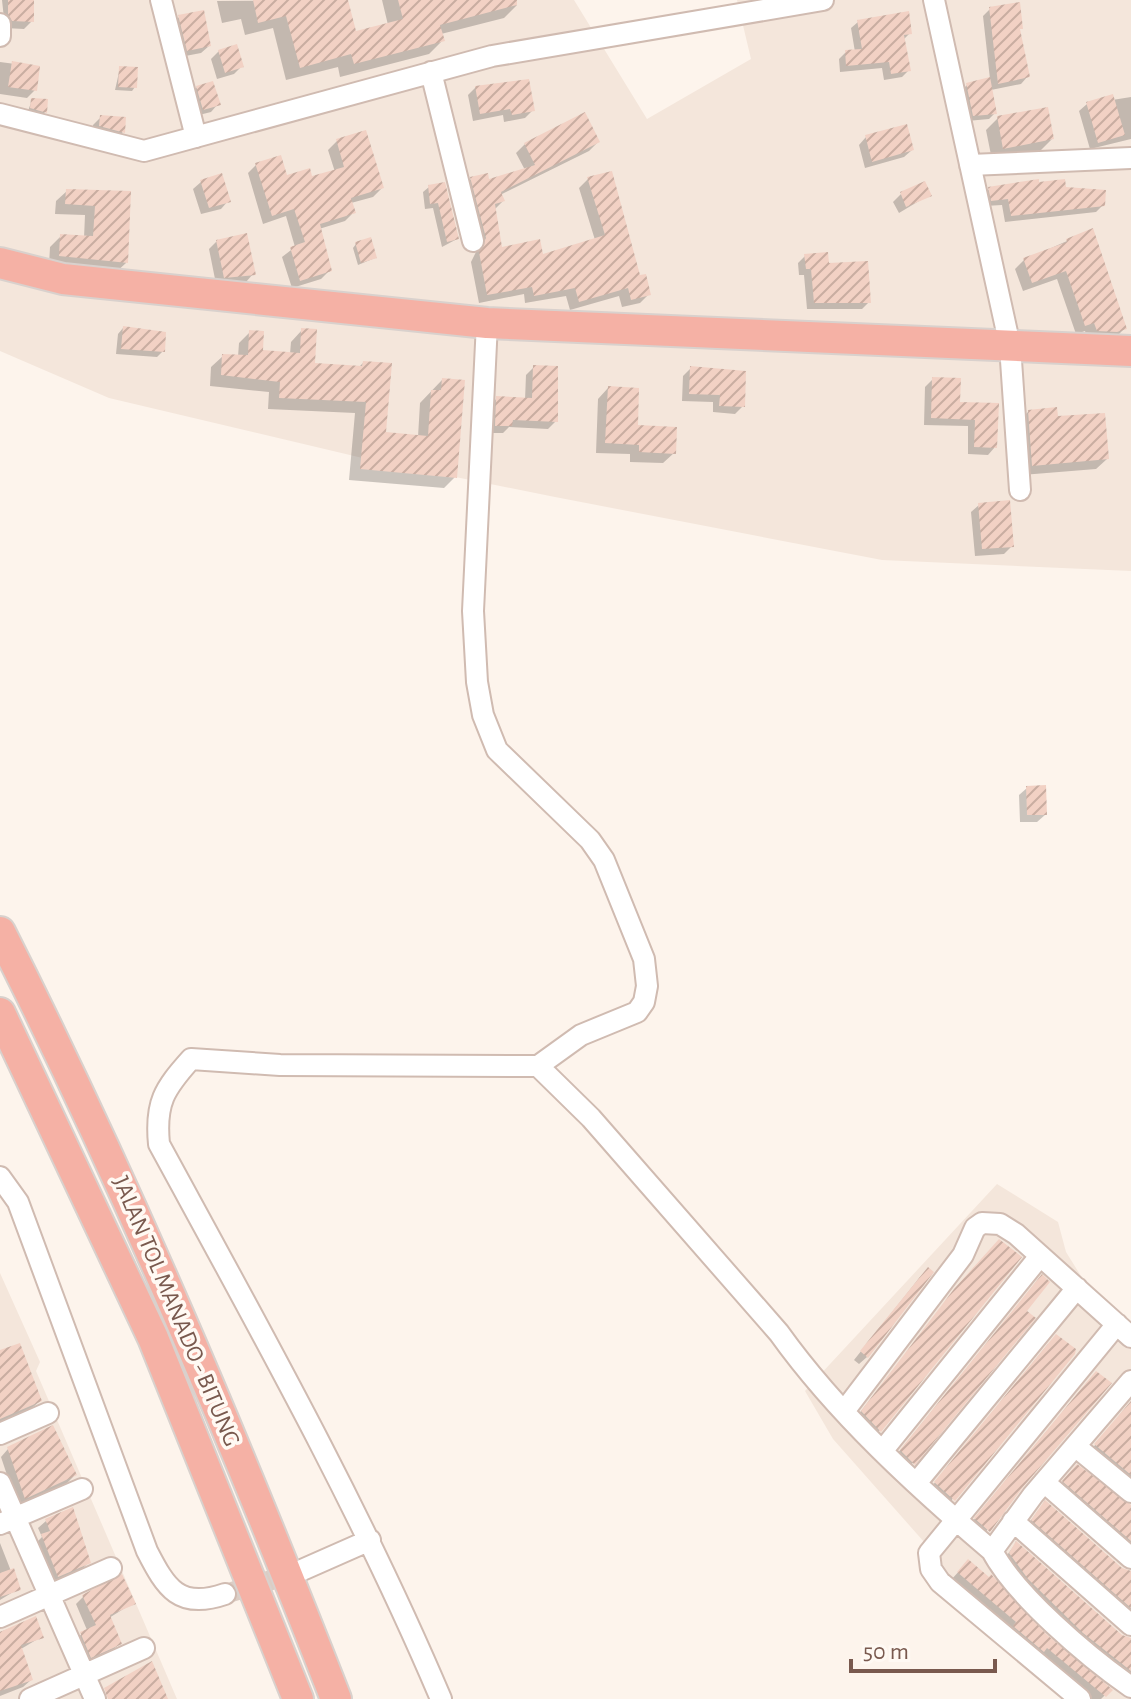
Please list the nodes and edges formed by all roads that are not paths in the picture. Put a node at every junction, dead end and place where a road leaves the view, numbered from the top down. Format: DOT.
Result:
graph roads {
  1 [pos="161,0"];
  2 [pos="823,0"];
  3 [pos="934,0"];
  4 [pos="0,24"];
  5 [pos="0,36"];
  6 [pos="431,72"];
  7 [pos="0,114"];
  8 [pos="196,137"];
  9 [pos="1131,158"];
  10 [pos="970,165"];
  11 [pos="473,241"];
  12 [pos="0,263"];
  13 [pos="487,323"];
  14 [pos="1010,346"];
  15 [pos="1131,351"];
  16 [pos="1020,490"];
  17 [pos="0,932"];
  18 [pos="0,1013"];
  19 [pos="538,1066"];
  20 [pos="0,1177"];
  21 [pos="1040,1256"];
  22 [pos="1077,1288"];
  23 [pos="1124,1330"];
  24 [pos="1131,1381"];
  25 [pos="845,1410"];
  26 [pos="48,1413"];
  27 [pos="0,1434"];
  28 [pos="1075,1446"];
  29 [pos="883,1450"];
  30 [pos="917,1482"];
  31 [pos="1044,1482"];
  32 [pos="0,1483"];
  33 [pos="82,1489"];
  34 [pos="1131,1492"];
  35 [pos="956,1517"];
  36 [pos="8,1521"];
  37 [pos="1013,1521"];
  38 [pos="370,1540"];
  39 [pos="992,1551"];
  40 [pos="1131,1558"];
  41 [pos="111,1568"];
  42 [pos="302,1570"];
  43 [pos="225,1594"];
  44 [pos="49,1597"];
  45 [pos="0,1617"];
  46 [pos="1131,1625"];
  47 [pos="144,1648"];
  48 [pos="84,1675"];
  49 [pos="1131,1687"];
  50 [pos="30,1699"];
  51 [pos="95,1699"];
  52 [pos="298,1699"];
  53 [pos="336,1699"];
  54 [pos="441,1699"];
  55 [pos="1080,1699"];
  1 -- 8 [label="street"];
  2 -- 6 [label="street"];
  3 -- 10 [label="street"];
  4 -- 5 [label="street"];
  6 -- 8 [label="street"];
  6 -- 11 [label="street"];
  7 -- 8 [label="street"];
  9 -- 10 [label="street"];
  10 -- 14 [label="street"];
  12 -- 13 [label="highway"];
  13 -- 14 [label="highway"];
  13 -- 19 [label="street"];
  14 -- 15 [label="highway"];
  14 -- 16 [label="street"];
  17 -- 53 [label="highway, JALAN TOL MANADO - BITUNG"];
  18 -- 52 [label="highway, JALAN TOL MANADO - BITUNG"];
  19 -- 25 [label="street"];
  19 -- 38 [label="street"];
  20 -- 43 [label="street"];
  21 -- 22 [label="street"];
  21 -- 25 [label="street"];
  21 -- 29 [label="street"];
  22 -- 23 [label="street"];
  22 -- 30 [label="street"];
  23 -- 35 [label="street"];
  24 -- 28 [label="street"];
  25 -- 29 [label="street"];
  26 -- 27 [label="street"];
  28 -- 31 [label="street"];
  28 -- 34 [label="street"];
  29 -- 30 [label="street"];
  30 -- 35 [label="street"];
  31 -- 37 [label="street"];
  31 -- 40 [label="street"];
  32 -- 36 [label="street"];
  33 -- 36 [label="street"];
  35 -- 39 [label="street"];
  35 -- 55 [label="street"];
  36 -- 44 [label="street"];
  37 -- 39 [label="street"];
  37 -- 46 [label="street"];
  38 -- 42 [label="street"];
  38 -- 54 [label="street"];
  39 -- 49 [label="street"];
  41 -- 44 [label="street"];
  44 -- 45 [label="street"];
  44 -- 48 [label="street"];
  47 -- 48 [label="street"];
  48 -- 50 [label="street"];
  48 -- 51 [label="street"];
}
